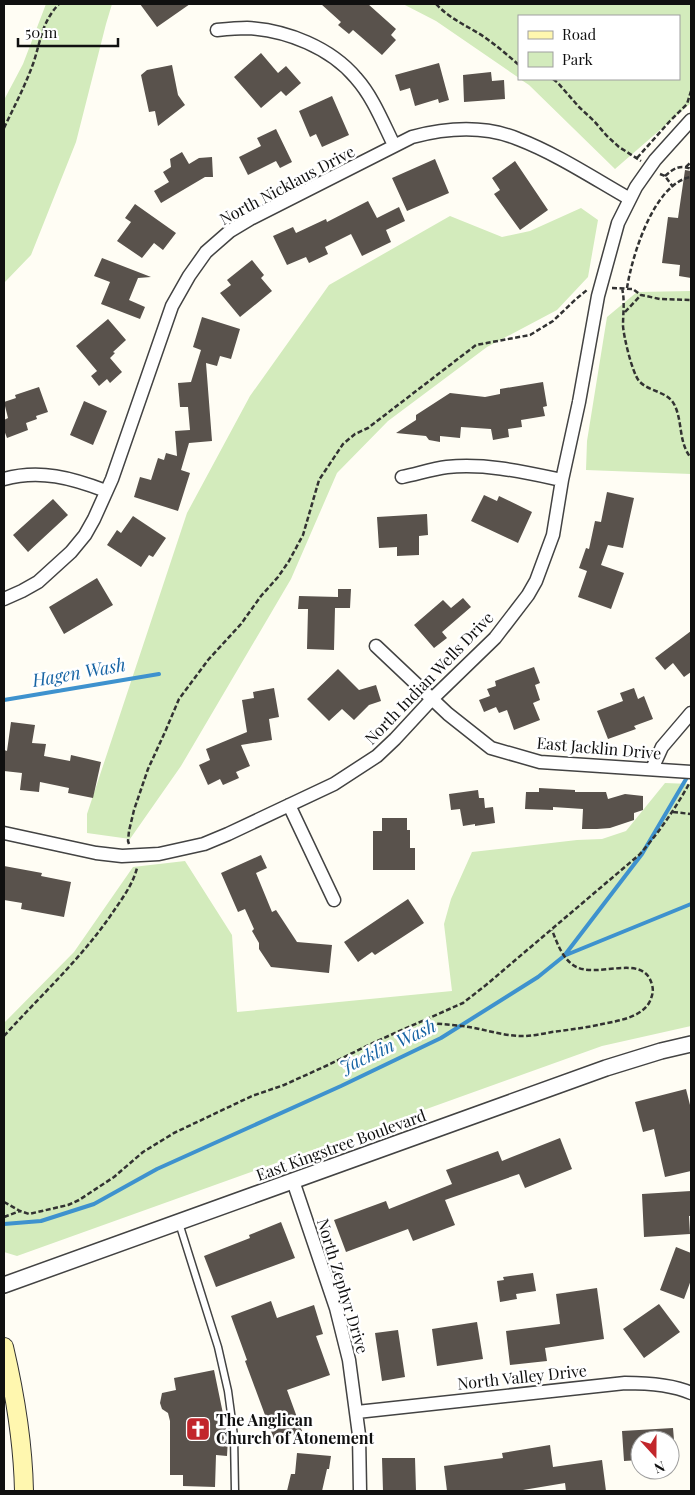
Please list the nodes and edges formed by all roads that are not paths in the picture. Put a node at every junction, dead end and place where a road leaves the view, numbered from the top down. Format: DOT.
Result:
graph roads {
  1 [pos="217,30"];
  2 [pos="691,120"];
  3 [pos="394,146"];
  4 [pos="630,198"];
  5 [pos="402,477"];
  6 [pos="4,479"];
  7 [pos="562,480"];
  8 [pos="106,491"];
  9 [pos="4,599"];
  10 [pos="376,646"];
  11 [pos="432,700"];
  12 [pos="691,713"];
  13 [pos="652,769"];
  14 [pos="691,772"];
  15 [pos="289,805"];
  16 [pos="4,833"];
  17 [pos="334,900"];
  18 [pos="691,1044"];
  19 [pos="292,1181"];
  20 [pos="179,1222"];
  21 [pos="4,1285"];
  22 [pos="4,1347"];
  23 [pos="690,1389"];
  24 [pos="357,1412"];
  25 [pos="24,1491"];
  26 [pos="235,1491"];
  27 [pos="360,1491"];
  1 -- 3 [label="street"];
  2 -- 4 [label="street, North Indian Wells Drive"];
  3 -- 4 [label="street, North Nicklaus Drive"];
  3 -- 8 [label="street, North Nicklaus Drive"];
  4 -- 7 [label="street, North Indian Wells Drive"];
  5 -- 7 [label="street"];
  6 -- 8 [label="street"];
  7 -- 11 [label="street, North Indian Wells Drive"];
  8 -- 9 [label="street, North Nicklaus Drive"];
  10 -- 11 [label="street, East Jacklin Drive"];
  11 -- 13 [label="street, East Jacklin Drive"];
  11 -- 15 [label="street, North Indian Wells Drive"];
  12 -- 13 [label="street"];
  13 -- 14 [label="street, East Jacklin Drive"];
  15 -- 16 [label="street, North Indian Wells Drive"];
  15 -- 17 [label="street"];
  18 -- 19 [label="street, East Kingstree Boulevard"];
  19 -- 20 [label="street, East Kingstree Boulevard"];
  19 -- 24 [label="street, North Zephyr Drive"];
  20 -- 21 [label="street, East Kingstree Boulevard"];
  20 -- 26 [label="lane"];
  22 -- 25 [label="main road"];
  23 -- 24 [label="street, North Valley Drive"];
  24 -- 27 [label="street, North Zephyr Drive"];
}
